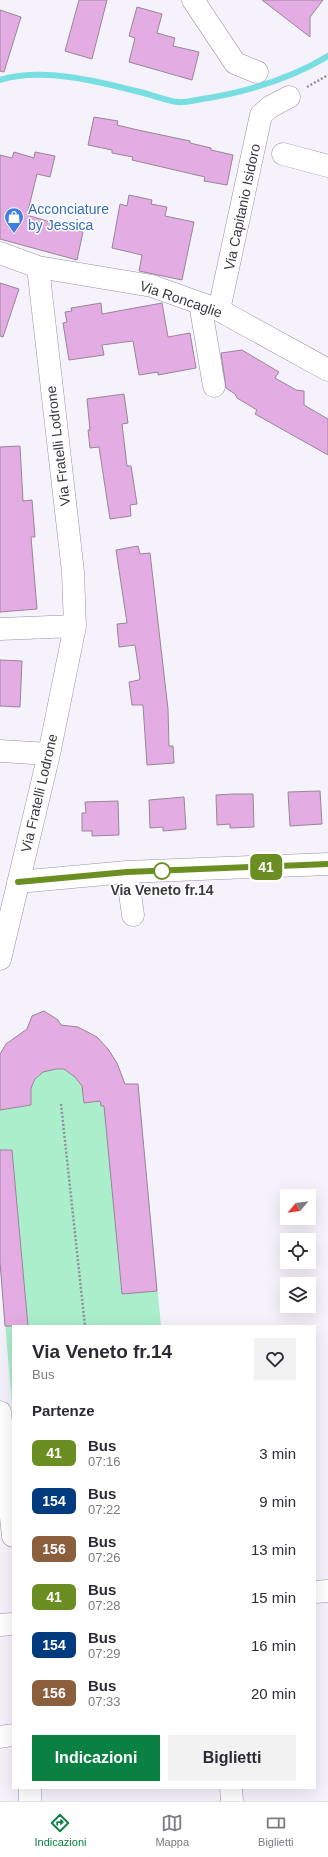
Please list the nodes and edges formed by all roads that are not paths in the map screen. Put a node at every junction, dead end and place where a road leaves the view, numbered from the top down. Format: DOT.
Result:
graph roads {
  1 [pos="193,0"];
  2 [pos="257,72"];
  3 [pos="290,97"];
  4 [pos="257,139"];
  5 [pos="328,166"];
  6 [pos="0,253"];
  7 [pos="38,267"];
  8 [pos="209,307"];
  9 [pos="328,370"];
  10 [pos="214,386"];
  11 [pos="75,626"];
  12 [pos="0,629"];
  13 [pos="0,751"];
  14 [pos="48,754"];
  15 [pos="328,864"];
  16 [pos="127,872"];
  17 [pos="18,882"];
  18 [pos="132,915"];
  19 [pos="0,959"];
  20 [pos="0,1412"];
  21 [pos="10,1480"];
  22 [pos="11,1504"];
  23 [pos="12,1520"];
  24 [pos="328,1591"];
  25 [pos="316,1592"];
  26 [pos="0,1624"];
  27 [pos="12,1624"];
  28 [pos="12,1735"];
  29 [pos="0,1737"];
  30 [pos="30,1789"];
  31 [pos="231,1789"];
  32 [pos="30,1801"];
  33 [pos="232,1801"];
  1 -- 2 [label="street"];
  3 -- 4 [label="street, Via Capitanio Isidoro"];
  4 -- 5 [label="street"];
  4 -- 8 [label="street, Via Capitanio Isidoro"];
  6 -- 7 [label="street, Via Roncaglie"];
  7 -- 8 [label="street, Via Roncaglie"];
  7 -- 11 [label="street, Via Fratelli Lodrone"];
  8 -- 9 [label="street, Via Roncaglie"];
  8 -- 10 [label="street"];
  11 -- 12 [label="street"];
  11 -- 14 [label="street, Via Fratelli Lodrone"];
  13 -- 14 [label="street"];
  14 -- 17 [label="street, Via Fratelli Lodrone"];
  15 -- 16 [label="street"];
  16 -- 17 [label="street"];
  16 -- 18 [label="street"];
  17 -- 19 [label="street, Via Fratelli Lodrone"];
  20 -- 21 [label="street"];
  21 -- 22 [label="street"];
  22 -- 23 [label="street"];
  24 -- 25 [label="street"];
  26 -- 27 [label="street"];
  28 -- 29 [label="street"];
  30 -- 32 [label="street"];
  31 -- 33 [label="street"];
}
